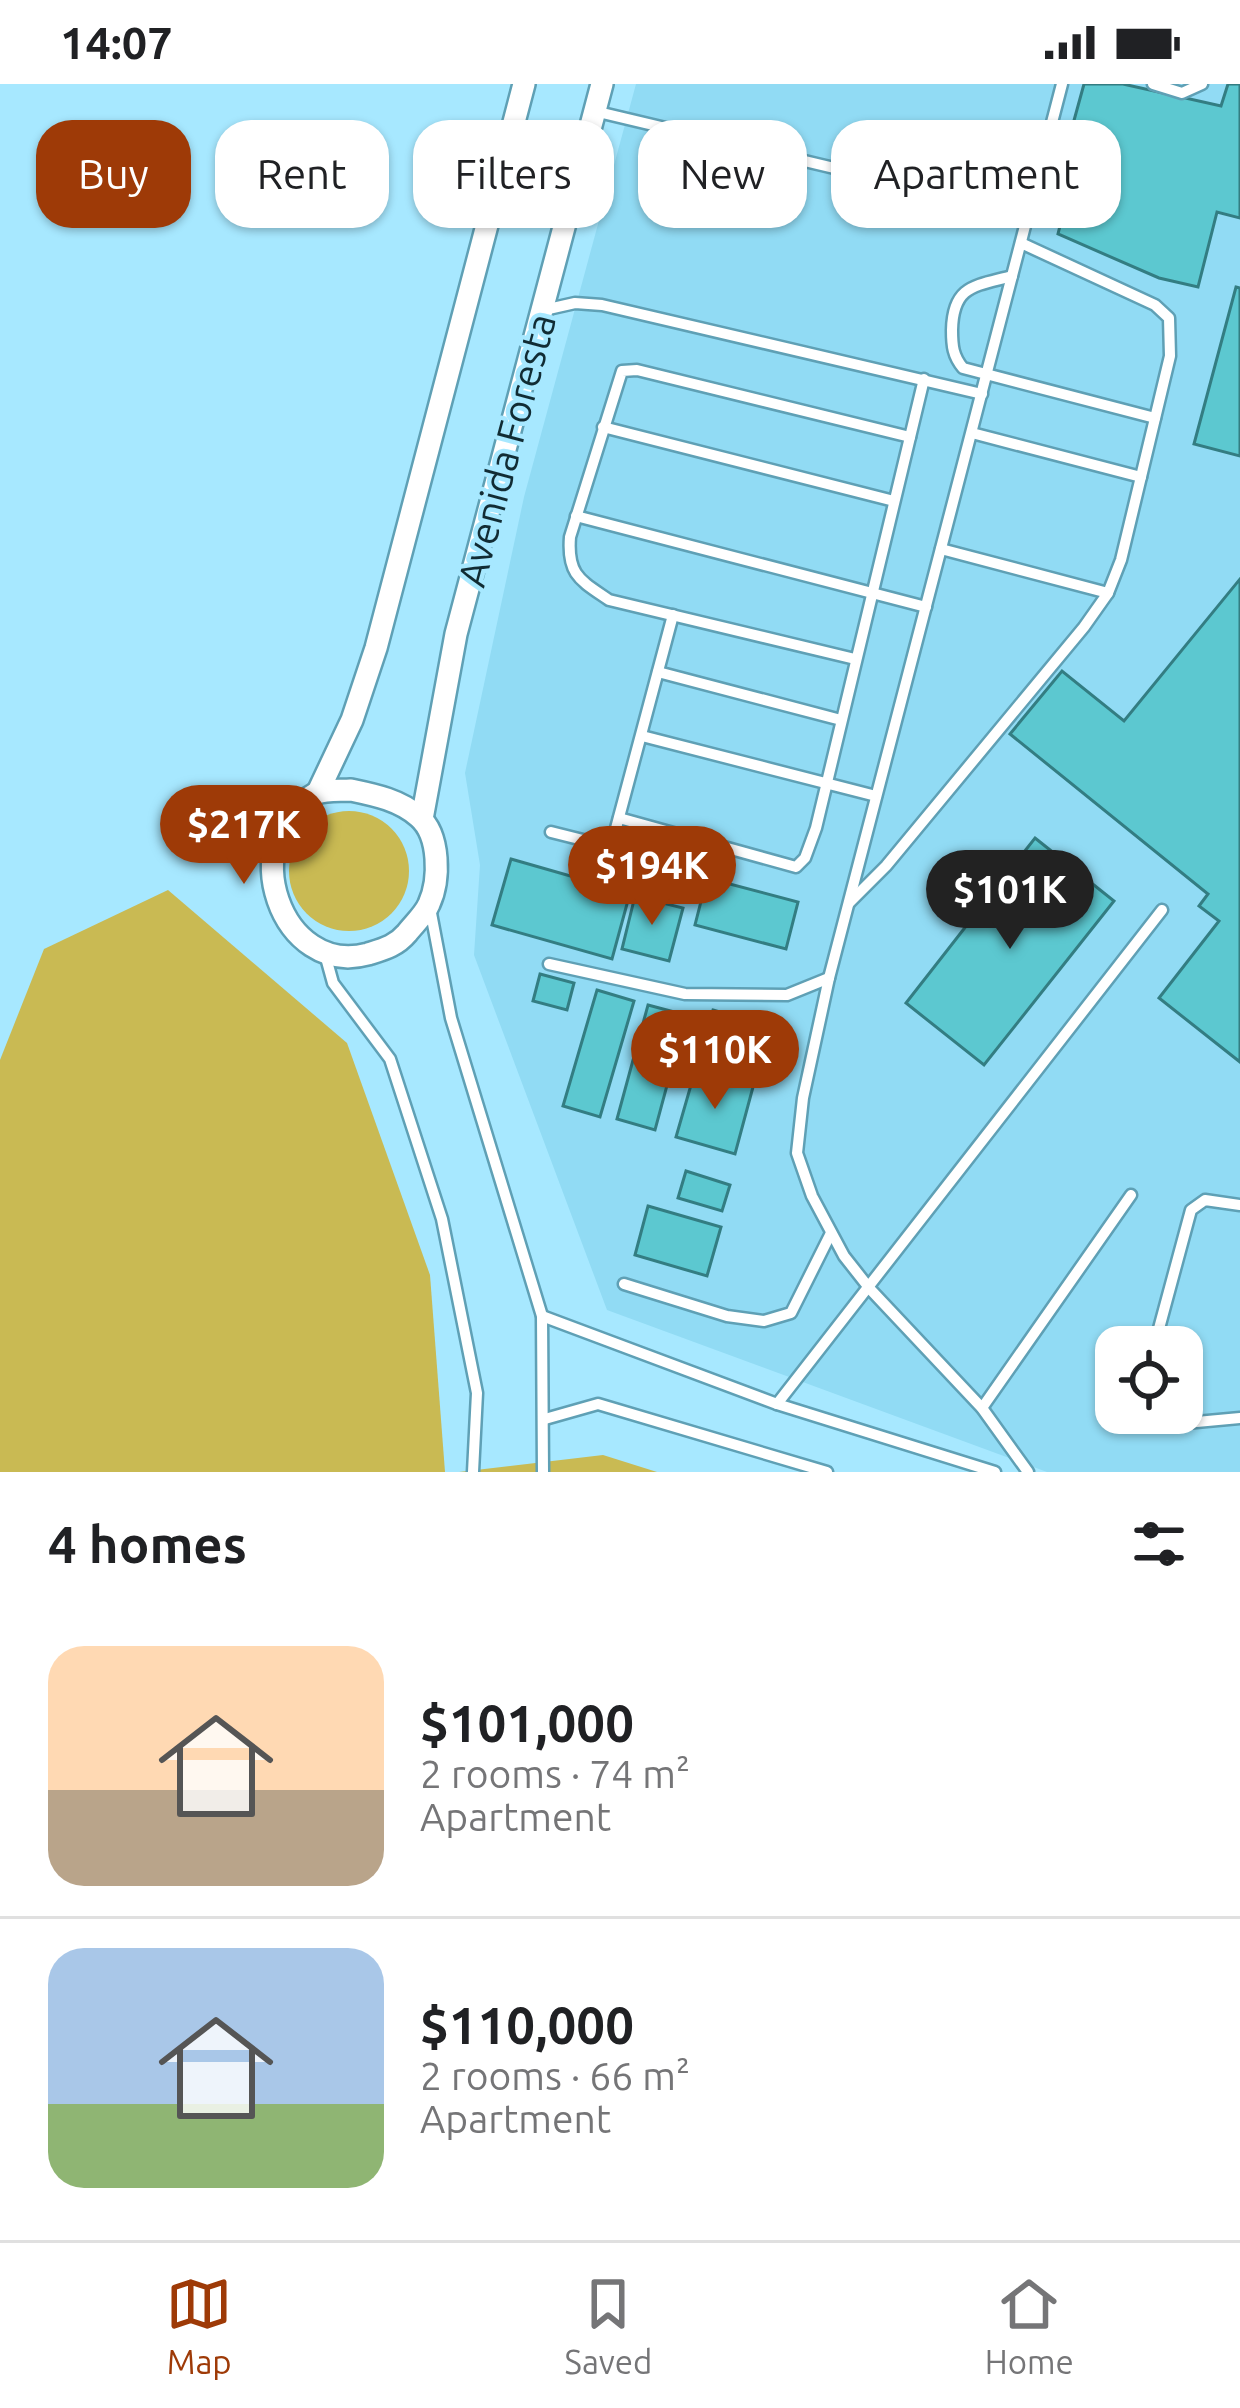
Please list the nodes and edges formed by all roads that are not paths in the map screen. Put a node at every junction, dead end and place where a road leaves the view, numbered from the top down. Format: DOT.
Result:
graph roads {
  1 [pos="524,84"];
  2 [pos="602,84"];
  3 [pos="1062,84"];
  4 [pos="1154,84"];
  5 [pos="1202,84"];
  6 [pos="594,111"];
  7 [pos="1053,120"];
  8 [pos="831,167"];
  9 [pos="1025,228"];
  10 [pos="1021,244"];
  11 [pos="1012,276"];
  12 [pos="544,310"];
  13 [pos="988,374"];
  14 [pos="924,379"];
  15 [pos="982,394"];
  16 [pos="1155,418"];
  17 [pos="603,427"];
  18 [pos="972,433"];
  19 [pos="910,437"];
  20 [pos="1141,477"];
  21 [pos="894,501"];
  22 [pos="577,515"];
  23 [pos="941,549"];
  24 [pos="872,592"];
  25 [pos="1108,592"];
  26 [pos="926,607"];
  27 [pos="673,615"];
  28 [pos="855,659"];
  29 [pos="658,672"];
  30 [pos="841,720"];
  31 [pos="642,736"];
  32 [pos="825,783"];
  33 [pos="318,792"];
  34 [pos="876,796"];
  35 [pos="619,818"];
  36 [pos="422,819"];
  37 [pos="551,832"];
  38 [pos="848,904"];
  39 [pos="429,905"];
  40 [pos="1162,910"];
  41 [pos="324,951"];
  42 [pos="549,964"];
  43 [pos="829,978"];
  44 [pos="1131,1195"];
  45 [pos="1240,1204"];
  46 [pos="831,1232"];
  47 [pos="625,1284"];
  48 [pos="870,1289"];
  49 [pos="542,1316"];
  50 [pos="1160,1326"];
  51 [pos="777,1404"];
  52 [pos="982,1408"];
  53 [pos="1240,1418"];
  54 [pos="545,1419"];
  55 [pos="1203,1421"];
  56 [pos="473,1472"];
  57 [pos="543,1472"];
  58 [pos="827,1472"];
  59 [pos="995,1472"];
  60 [pos="1028,1472"];
  1 -- 33 [label="street, Avenida Foresta"];
  2 -- 6 [label="street, Avenida Foresta"];
  3 -- 7 [label="lane"];
  4 -- 5 [label="lane"];
  6 -- 8 [label="lane"];
  6 -- 12 [label="street, Avenida Foresta"];
  9 -- 10 [label="lane"];
  10 -- 11 [label="lane"];
  10 -- 16 [label="lane"];
  11 -- 13 [label="lane"];
  11 -- 13 [label="lane"];
  12 -- 14 [label="lane"];
  12 -- 36 [label="street, Avenida Foresta"];
  13 -- 15 [label="lane"];
  13 -- 16 [label="lane"];
  14 -- 15 [label="lane"];
  14 -- 19 [label="lane"];
  15 -- 18 [label="lane"];
  16 -- 20 [label="lane"];
  17 -- 19 [label="lane"];
  17 -- 21 [label="lane"];
  17 -- 22 [label="lane"];
  18 -- 20 [label="lane"];
  18 -- 23 [label="lane"];
  19 -- 21 [label="lane"];
  20 -- 25 [label="lane"];
  21 -- 24 [label="lane"];
  22 -- 24 [label="lane"];
  22 -- 27 [label="lane"];
  23 -- 25 [label="lane"];
  23 -- 26 [label="lane"];
  24 -- 26 [label="lane"];
  24 -- 28 [label="lane"];
  25 -- 38 [label="lane"];
  26 -- 34 [label="lane"];
  27 -- 28 [label="lane"];
  27 -- 29 [label="lane"];
  28 -- 30 [label="lane"];
  29 -- 30 [label="lane"];
  29 -- 31 [label="lane"];
  30 -- 32 [label="lane"];
  31 -- 32 [label="lane"];
  31 -- 35 [label="lane"];
  32 -- 34 [label="lane"];
  32 -- 35 [label="lane"];
  33 -- 36 [label="street"];
  33 -- 41 [label="street"];
  34 -- 38 [label="lane"];
  35 -- 37 [label="lane"];
  36 -- 39 [label="street"];
  38 -- 43 [label="lane"];
  39 -- 41 [label="street"];
  39 -- 49 [label="lane"];
  40 -- 48 [label="lane"];
  41 -- 56 [label="lane"];
  42 -- 43 [label="lane"];
  43 -- 46 [label="lane"];
  44 -- 52 [label="lane"];
  45 -- 50 [label="lane"];
  46 -- 47 [label="lane"];
  46 -- 48 [label="lane"];
  48 -- 51 [label="lane"];
  48 -- 52 [label="lane"];
  49 -- 51 [label="lane"];
  49 -- 54 [label="lane"];
  51 -- 59 [label="lane"];
  52 -- 60 [label="lane"];
  53 -- 55 [label="lane"];
  54 -- 57 [label="lane"];
  54 -- 58 [label="lane"];
}
